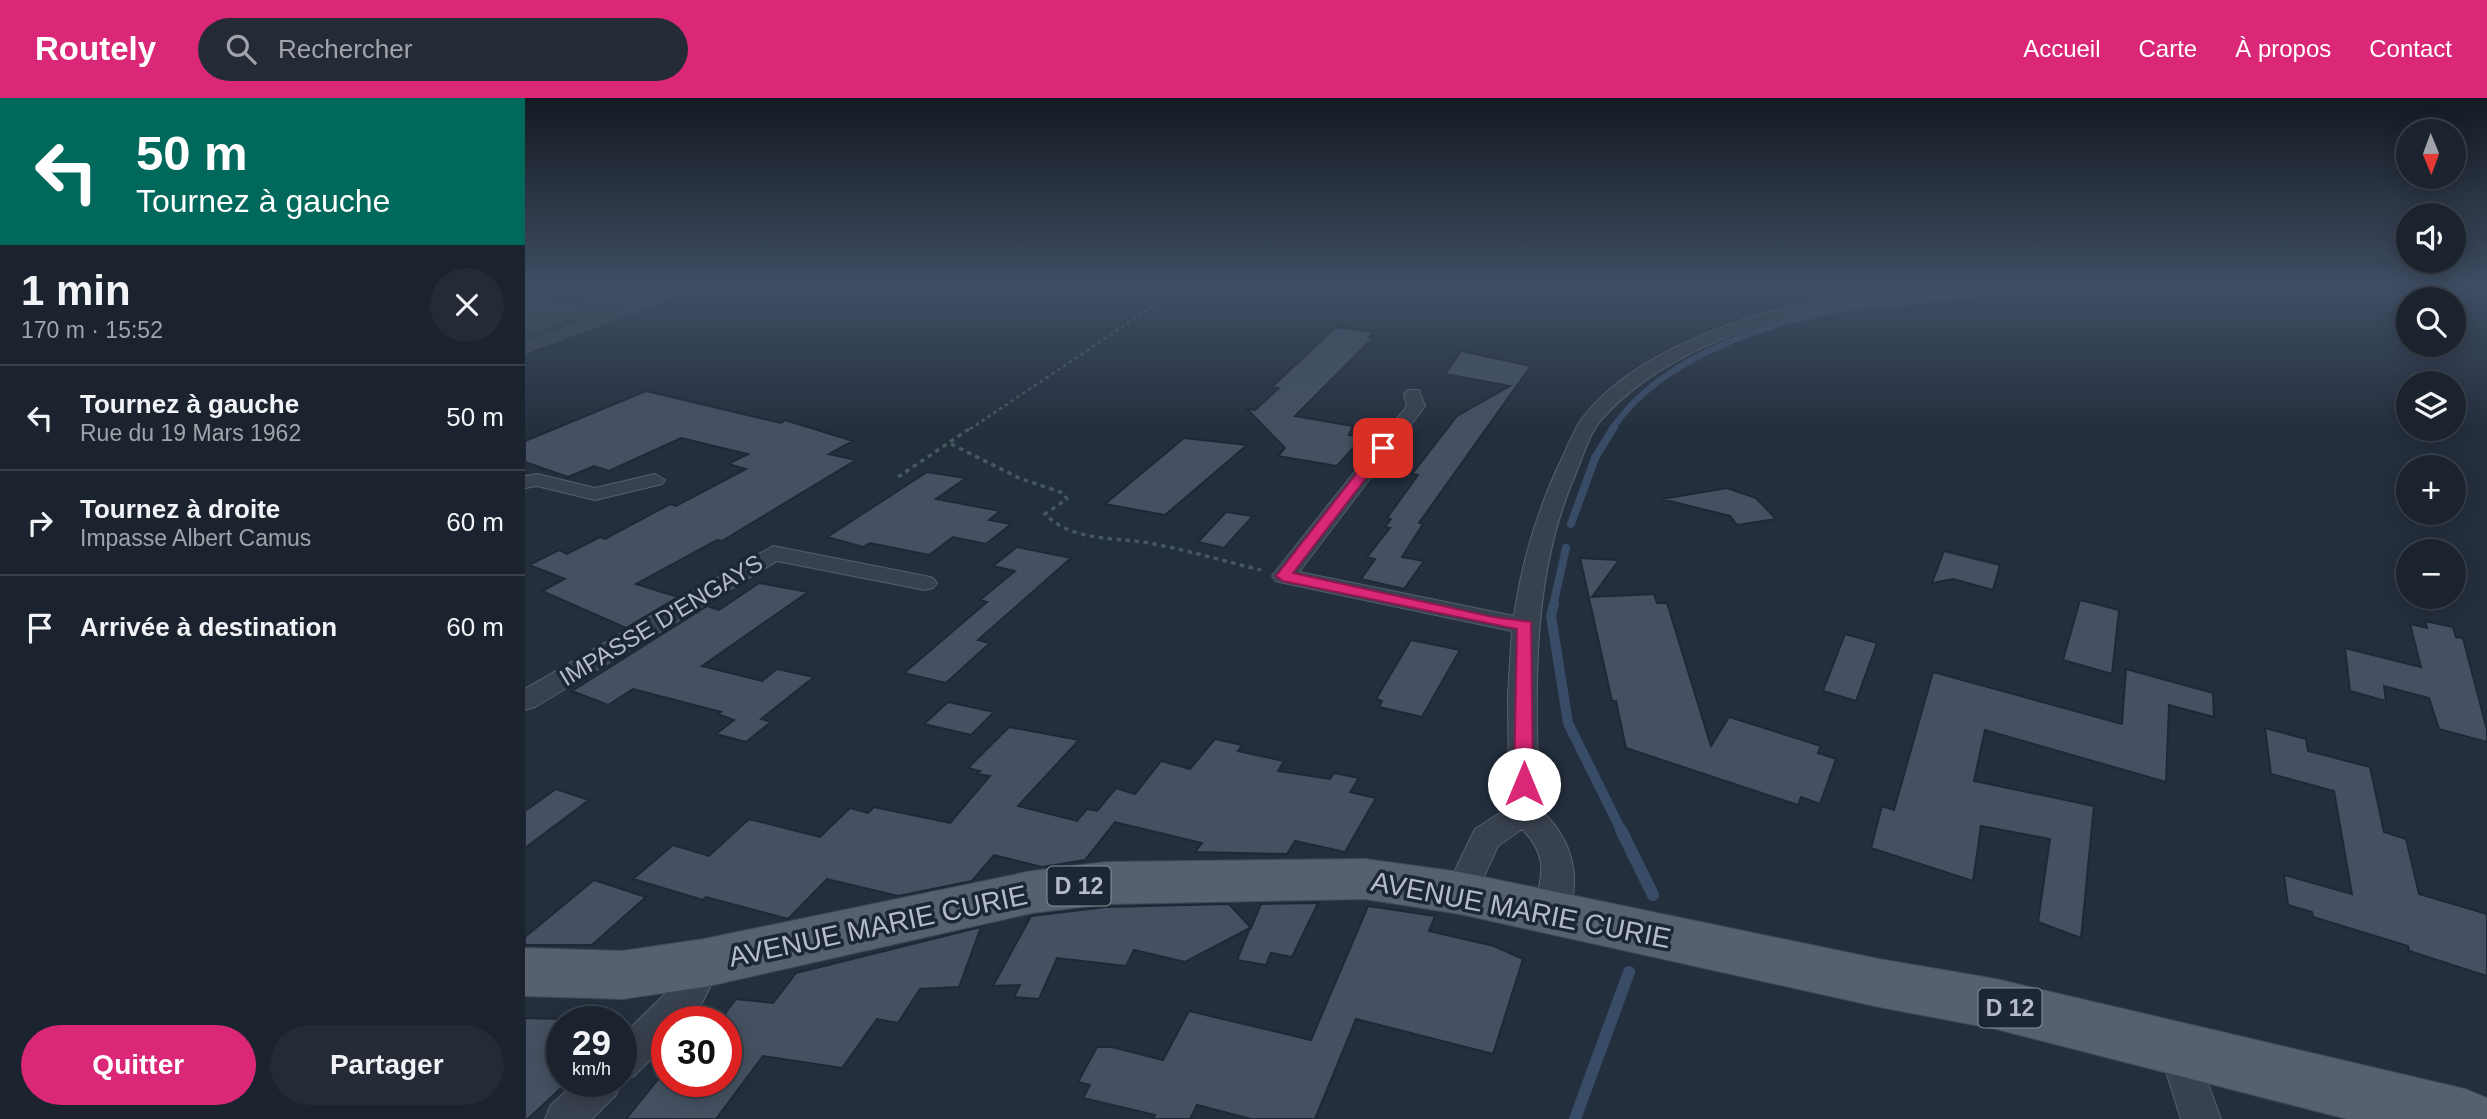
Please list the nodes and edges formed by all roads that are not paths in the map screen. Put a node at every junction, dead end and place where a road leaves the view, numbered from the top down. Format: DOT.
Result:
graph roads {
  1 [pos="555,337"];
  2 [pos="1726,337"];
  3 [pos="525,348"];
  4 [pos="1413,394"];
  5 [pos="655,480"];
  6 [pos="525,482"];
  7 [pos="925,583"];
  8 [pos="1525,625"];
  9 [pos="525,701"];
  10 [pos="1524,812"];
  11 [pos="1460,893"];
  12 [pos="1552,912"];
  13 [pos="704,964"];
  14 [pos="529,977"];
  15 [pos="637,1047"];
  16 [pos="2178,1049"];
  17 [pos="588,1097"];
  18 [pos="565,1119"];
  19 [pos="2201,1119"];
  20 [pos="2465,1119"];
  1 -- 3 [label="lane"];
  2 -- 8 [label="street"];
  4 -- 8 [label="street"];
  5 -- 6 [label="street"];
  7 -- 9 [label="street, IMPASSE D'ENGAYS"];
  8 -- 10 [label="street"];
  10 -- 11 [label="street"];
  10 -- 12 [label="street"];
  11 -- 12 [label="main road, AVENUE MARIE CURIE / D 12"];
  11 -- 13 [label="main road, AVENUE MARIE CURIE / D 12"];
  12 -- 16 [label="main road, AVENUE MARIE CURIE / D 12"];
  13 -- 14 [label="main road, AVENUE MARIE CURIE / D 12"];
  13 -- 15 [label="street"];
  16 -- 19 [label="street"];
  16 -- 20 [label="main road, AVENUE MARIE CURIE / D 12"];
  17 -- 18 [label="street"];
}
